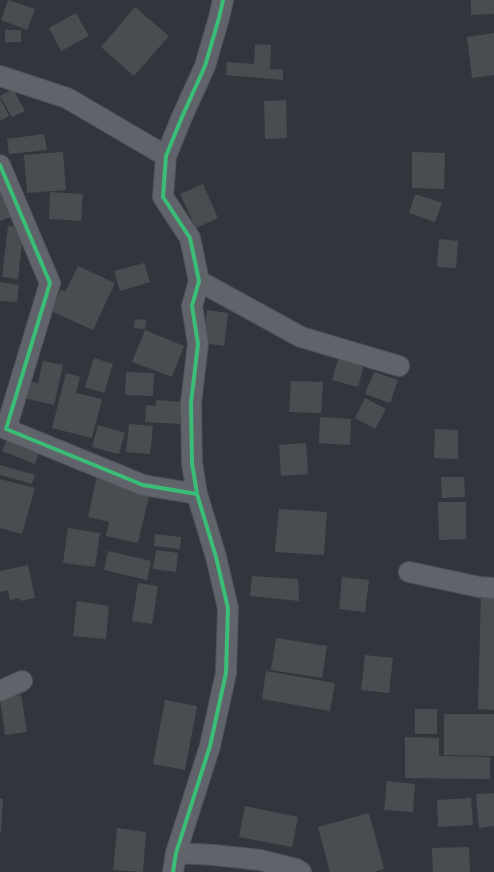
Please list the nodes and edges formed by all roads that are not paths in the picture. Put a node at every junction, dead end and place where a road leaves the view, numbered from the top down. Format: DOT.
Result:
graph roads {
  1 [pos="223,0"];
  2 [pos="0,76"];
  3 [pos="166,156"];
  4 [pos="0,165"];
  5 [pos="199,281"];
  6 [pos="399,366"];
  7 [pos="3,436"];
  8 [pos="197,494"];
  9 [pos="409,572"];
  10 [pos="494,588"];
  11 [pos="22,681"];
  12 [pos="0,691"];
  13 [pos="175,862"];
  14 [pos="301,872"];
  1 -- 3 [label="street"];
  2 -- 3 [label="street"];
  3 -- 5 [label="street"];
  4 -- 7 [label="street"];
  5 -- 6 [label="street"];
  5 -- 8 [label="street"];
  7 -- 8 [label="street"];
  8 -- 13 [label="street"];
  9 -- 10 [label="street"];
  11 -- 12 [label="street"];
  13 -- 14 [label="street"];
}
